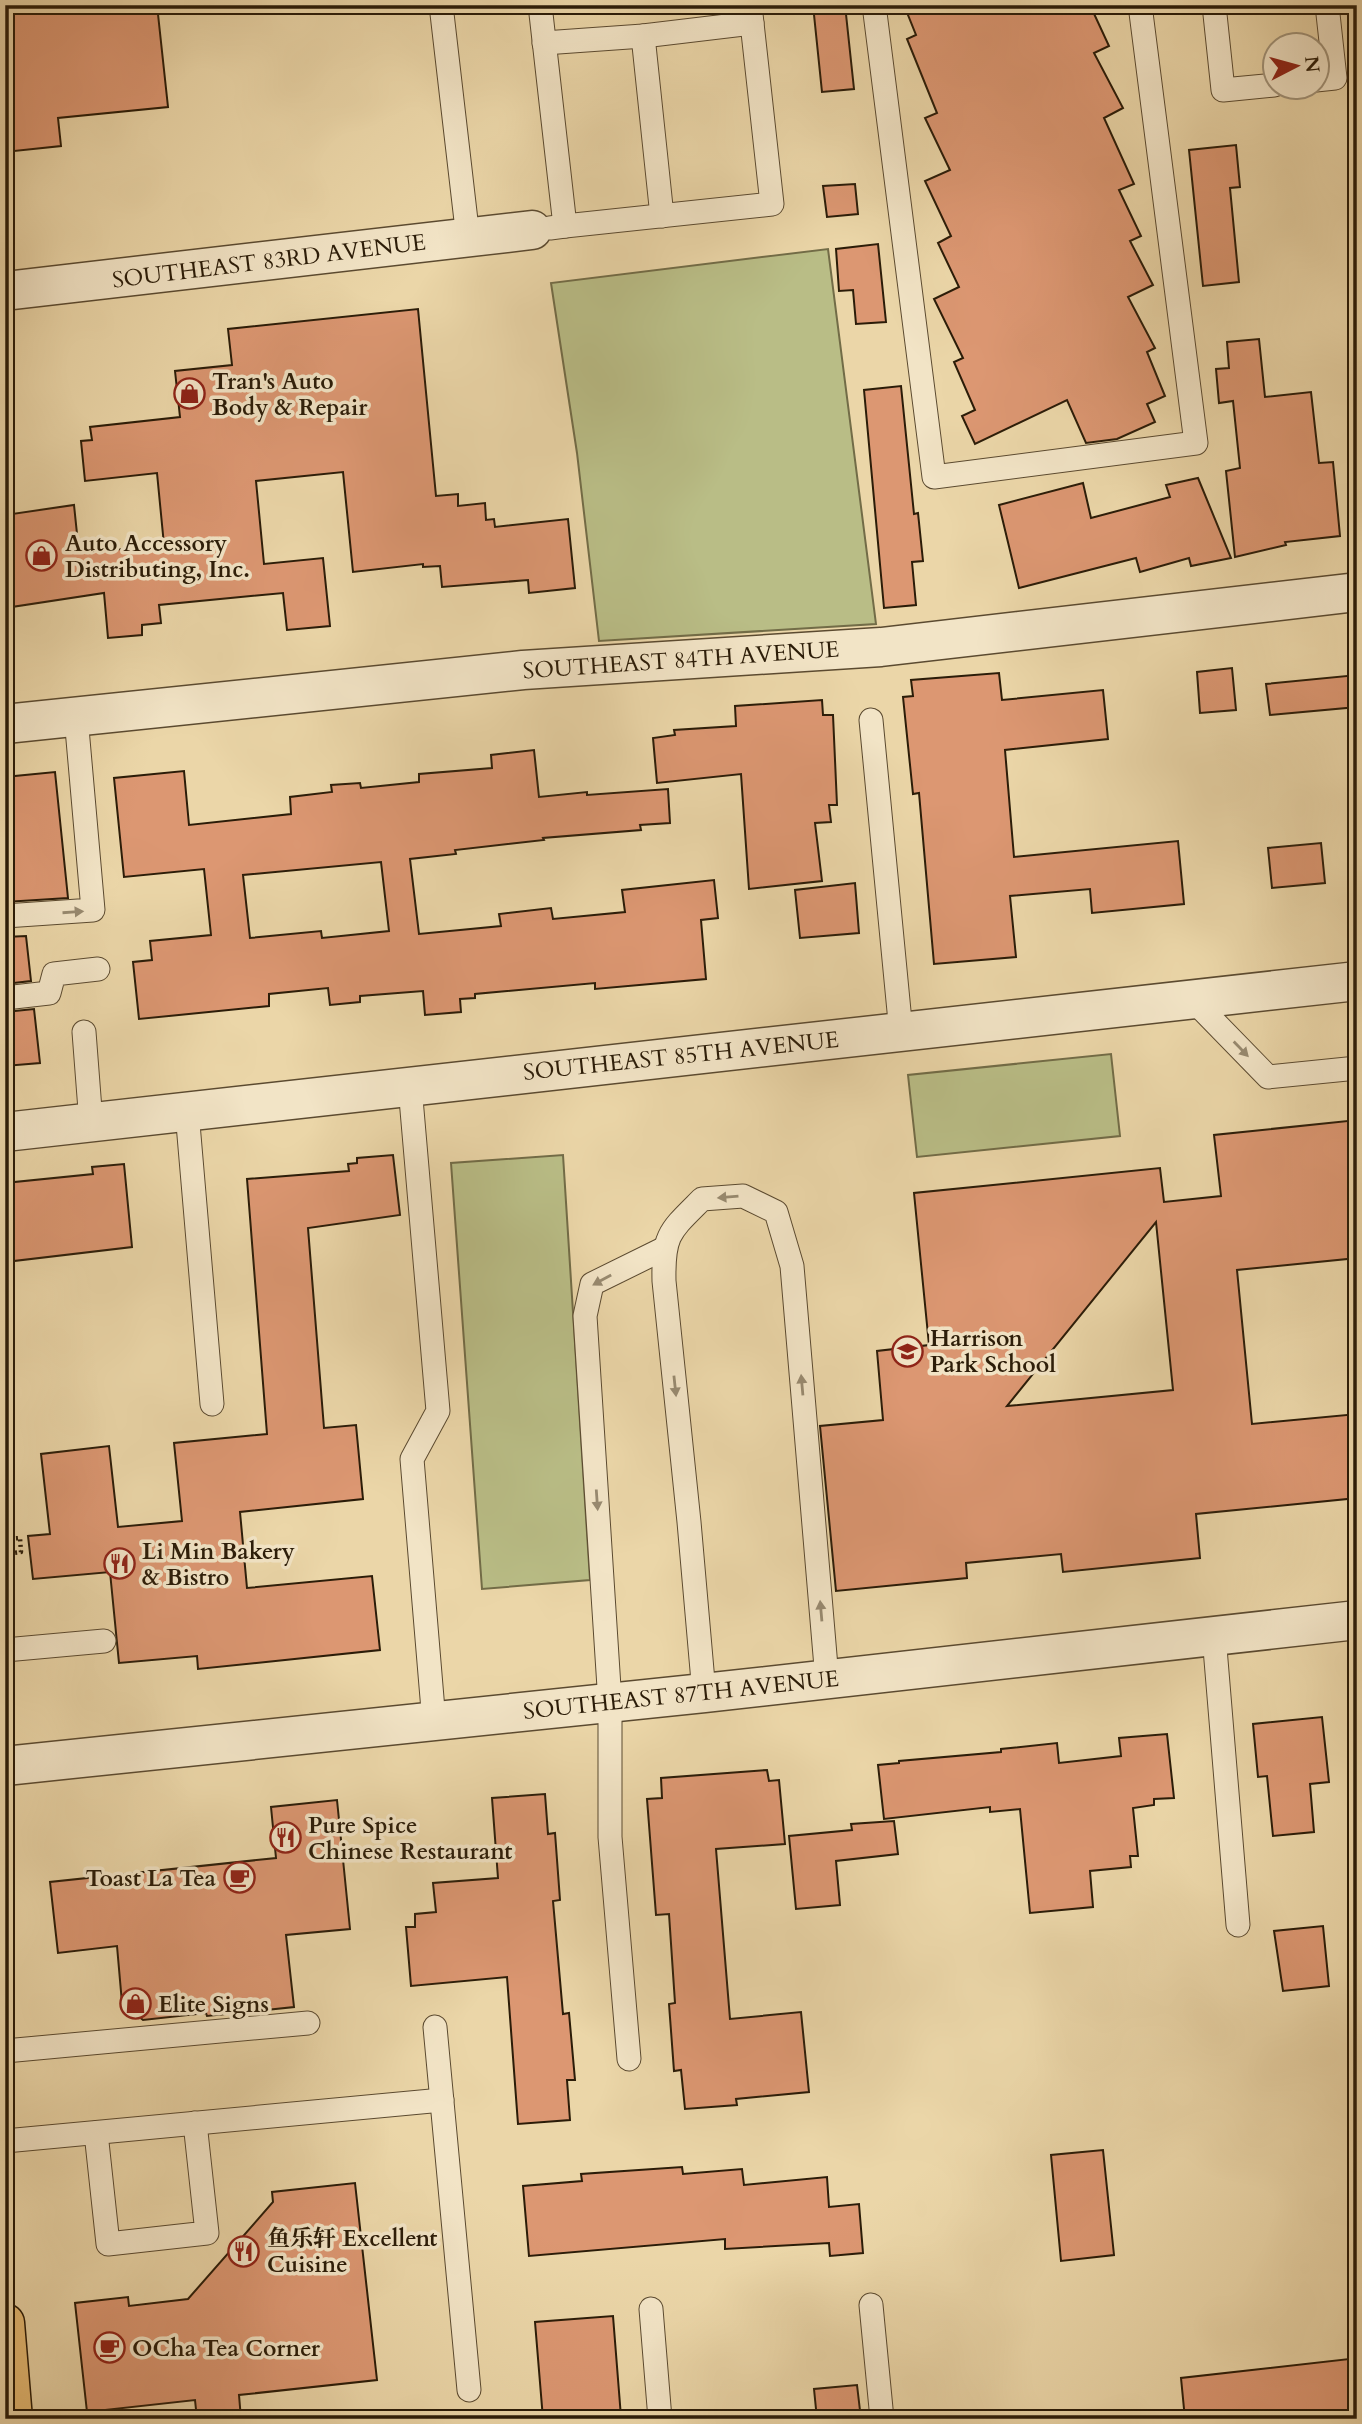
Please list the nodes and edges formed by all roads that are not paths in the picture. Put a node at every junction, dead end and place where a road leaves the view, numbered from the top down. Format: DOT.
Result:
graph roads {
  1 [pos="441,5"];
  2 [pos="540,5"];
  3 [pos="874,5"];
  4 [pos="1140,5"];
  5 [pos="1214,5"];
  6 [pos="1327,5"];
  7 [pos="751,14"];
  8 [pos="1330,32"];
  9 [pos="1330,32"];
  10 [pos="643,36"];
  11 [pos="544,43"];
  12 [pos="1330,79"];
  13 [pos="1260,86"];
  14 [pos="662,216"];
  15 [pos="549,228"];
  16 [pos="468,238"];
  17 [pos="5,291"];
  18 [pos="1357,592"];
  19 [pos="76,717"];
  20 [pos="871,720"];
  21 [pos="5,724"];
  22 [pos="5,916"];
  23 [pos="98,969"];
  24 [pos="1357,981"];
  25 [pos="5,998"];
  26 [pos="1193,1000"];
  27 [pos="84,1032"];
  28 [pos="901,1032"];
  29 [pos="1357,1068"];
  30 [pos="410,1087"];
  31 [pos="187,1112"];
  32 [pos="91,1123"];
  33 [pos="5,1132"];
  34 [pos="663,1250"];
  35 [pos="212,1404"];
  36 [pos="1357,1620"];
  37 [pos="1214,1636"];
  38 [pos="104,1641"];
  39 [pos="5,1650"];
  40 [pos="827,1679"];
  41 [pos="704,1693"];
  42 [pos="610,1703"];
  43 [pos="434,1722"];
  44 [pos="5,1766"];
  45 [pos="1238,1925"];
  46 [pos="308,2024"];
  47 [pos="435,2027"];
  48 [pos="5,2051"];
  49 [pos="629,2059"];
  50 [pos="442,2100"];
  51 [pos="195,2123"];
  52 [pos="96,2133"];
  53 [pos="5,2141"];
  54 [pos="871,2305"];
  55 [pos="651,2309"];
  56 [pos="5,2323"];
  57 [pos="469,2390"];
  58 [pos="13,2419"];
  59 [pos="660,2419"];
  60 [pos="882,2419"];
  1 -- 16 [label="lane"];
  2 -- 11 [label="lane"];
  3 -- 4 [label="lane"];
  5 -- 13 [label="lane"];
  6 -- 8 [label="lane"];
  7 -- 10 [label="lane"];
  7 -- 14 [label="lane"];
  9 -- 12 [label="lane"];
  10 -- 11 [label="lane"];
  10 -- 14 [label="lane"];
  11 -- 15 [label="lane"];
  14 -- 15 [label="lane"];
  15 -- 16 [label="street, SOUTHEAST 83RD AVENUE"];
  16 -- 17 [label="street, SOUTHEAST 83RD AVENUE"];
  18 -- 19 [label="street, SOUTHEAST 84TH AVENUE"];
  19 -- 21 [label="street, SOUTHEAST 84TH AVENUE"];
  22 -- 19 [label="lane, one-way"];
  20 -- 28 [label="lane"];
  23 -- 25 [label="lane"];
  24 -- 26 [label="street, SOUTHEAST 85TH AVENUE"];
  26 -- 28 [label="street, SOUTHEAST 85TH AVENUE"];
  26 -- 29 [label="lane, one-way"];
  27 -- 32 [label="lane"];
  28 -- 30 [label="street, SOUTHEAST 85TH AVENUE"];
  30 -- 31 [label="street, SOUTHEAST 85TH AVENUE"];
  30 -- 43 [label="lane"];
  31 -- 32 [label="street, SOUTHEAST 85TH AVENUE"];
  31 -- 35 [label="lane"];
  32 -- 33 [label="street, SOUTHEAST 85TH AVENUE"];
  40 -- 34 [label="lane, one-way"];
  34 -- 41 [label="lane, one-way"];
  34 -- 42 [label="lane, one-way"];
  36 -- 37 [label="street, SOUTHEAST 87TH AVENUE"];
  37 -- 40 [label="street, SOUTHEAST 87TH AVENUE"];
  37 -- 45 [label="lane"];
  38 -- 39 [label="lane"];
  40 -- 41 [label="street, SOUTHEAST 87TH AVENUE"];
  41 -- 42 [label="street, SOUTHEAST 87TH AVENUE"];
  42 -- 43 [label="street, SOUTHEAST 87TH AVENUE"];
  42 -- 49 [label="lane"];
  43 -- 44 [label="street, SOUTHEAST 87TH AVENUE"];
  46 -- 48 [label="lane"];
  47 -- 50 [label="lane"];
  50 -- 51 [label="lane"];
  50 -- 57 [label="lane"];
  51 -- 52 [label="lane"];
  51 -- 52 [label="lane"];
  52 -- 53 [label="lane"];
  54 -- 60 [label="lane"];
  55 -- 59 [label="lane"];
  56 -- 58 [label="main road"];
}
